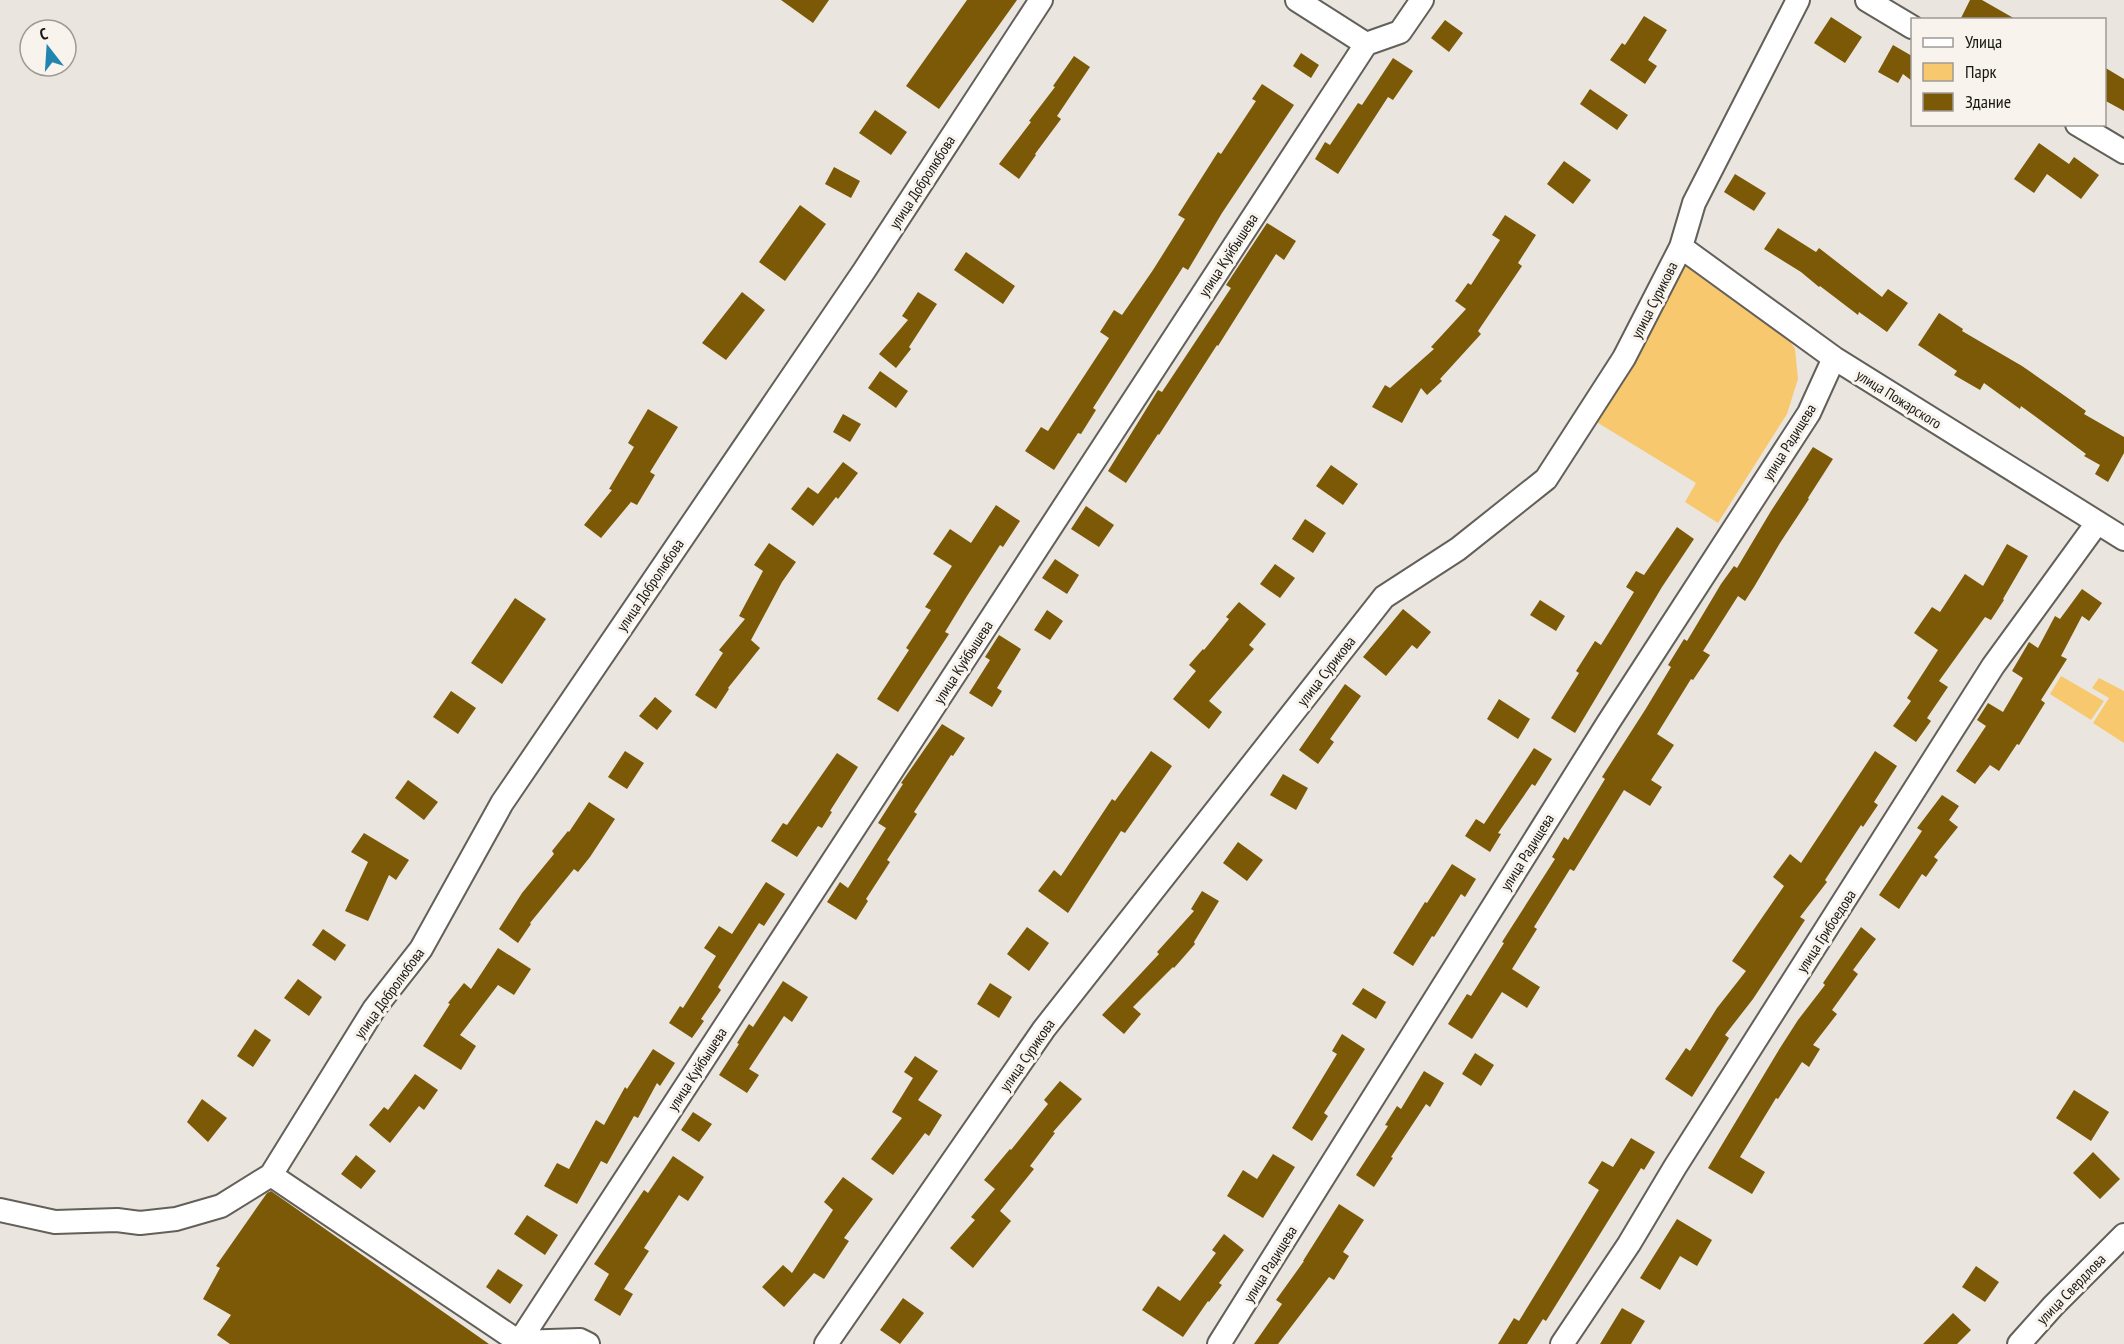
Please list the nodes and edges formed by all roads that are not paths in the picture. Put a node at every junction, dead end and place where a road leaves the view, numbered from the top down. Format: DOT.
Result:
graph roads {
  1 [pos="1041,0"];
  2 [pos="1297,0"];
  3 [pos="1422,0"];
  4 [pos="1798,0"];
  5 [pos="1867,0"];
  6 [pos="1911,26"];
  7 [pos="1366,44"];
  8 [pos="2080,126"];
  9 [pos="2124,152"];
  10 [pos="1681,247"];
  11 [pos="1834,358"];
  12 [pos="2097,523"];
  13 [pos="2124,539"];
  14 [pos="271,1175"];
  15 [pos="0,1210"];
  16 [pos="2124,1235"];
  17 [pos="519,1342"];
  18 [pos="588,1344"];
  19 [pos="826,1344"];
  20 [pos="1219,1344"];
  21 [pos="1562,1344"];
  22 [pos="2019,1344"];
  1 -- 14 [label="street, улица Добролюбова"];
  2 -- 7 [label="street"];
  3 -- 7 [label="street"];
  4 -- 10 [label="street, улица Сурикова"];
  5 -- 6 [label="street"];
  7 -- 17 [label="street, улица Куйбышева"];
  8 -- 9 [label="street"];
  10 -- 11 [label="street, улица Пожарского"];
  10 -- 19 [label="street, улица Сурикова"];
  11 -- 12 [label="street, улица Пожарского"];
  11 -- 20 [label="street, улица Радищева"];
  12 -- 13 [label="street, улица Пожарского"];
  12 -- 21 [label="street, улица Грибоедова"];
  14 -- 15 [label="street"];
  14 -- 17 [label="street"];
  16 -- 22 [label="street, улица Свердлова"];
  17 -- 18 [label="street"];
}
